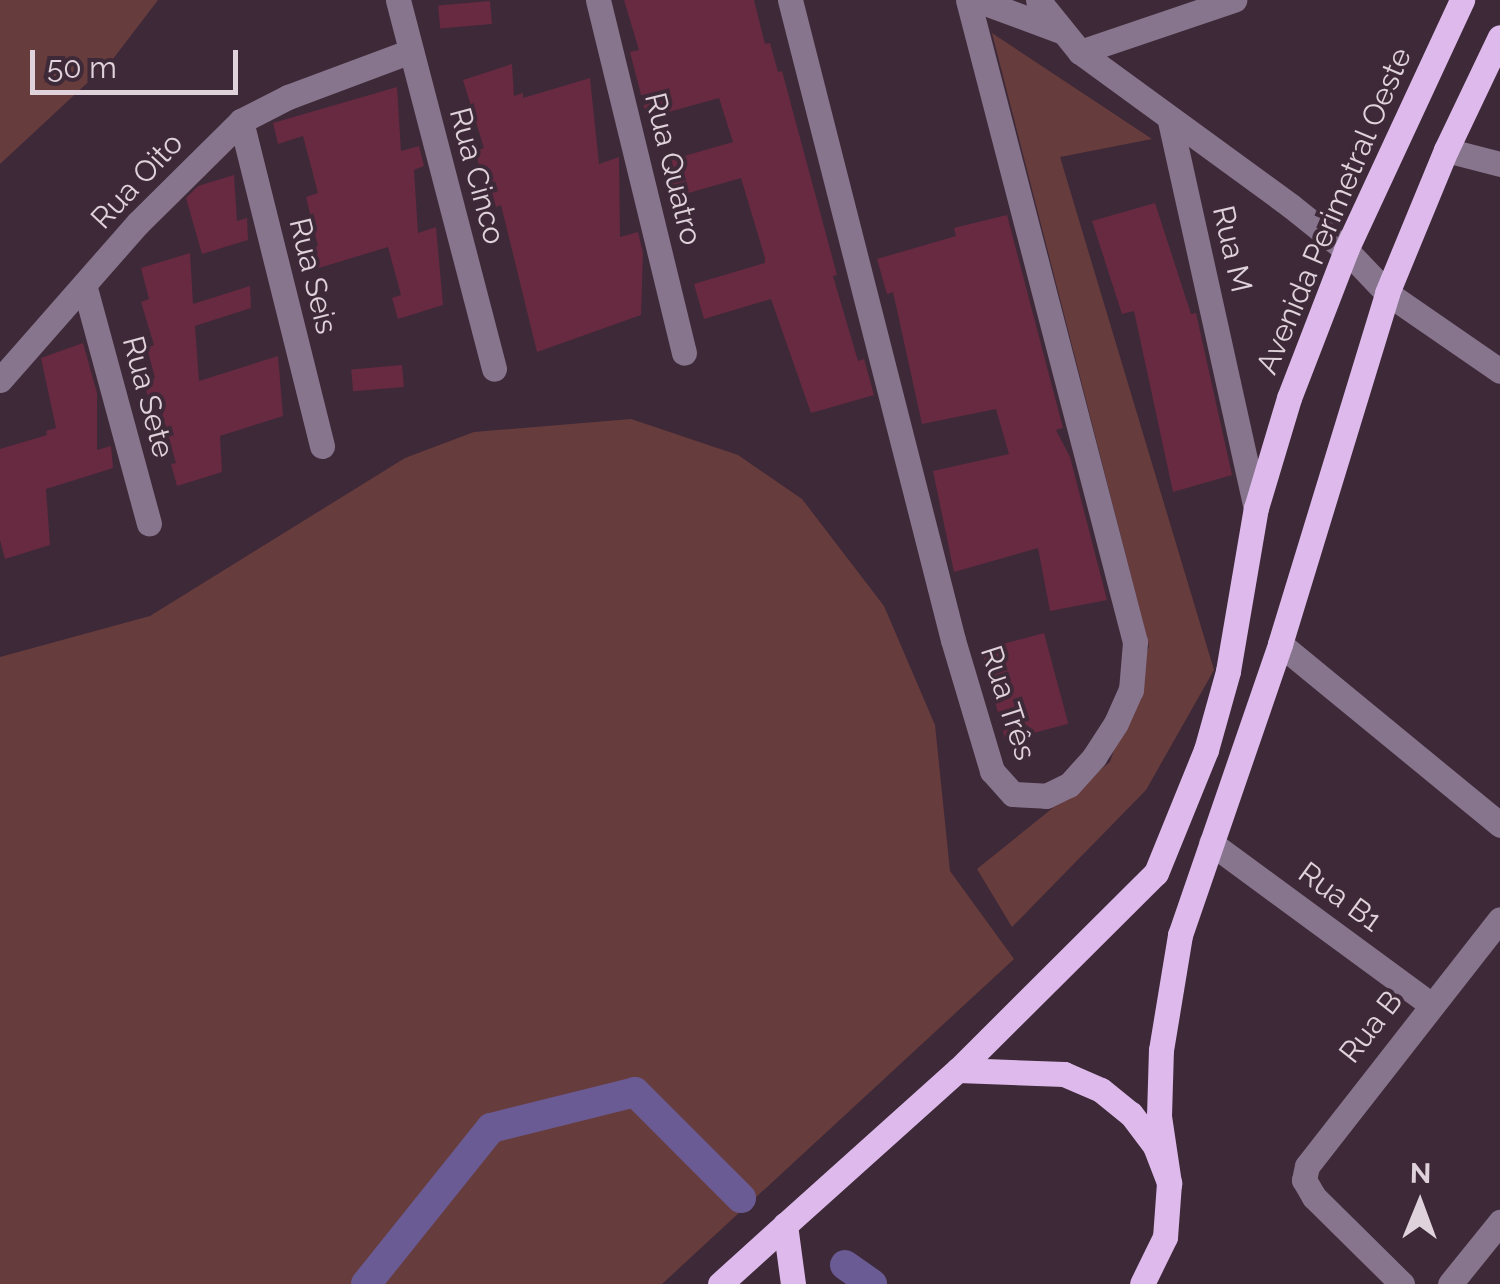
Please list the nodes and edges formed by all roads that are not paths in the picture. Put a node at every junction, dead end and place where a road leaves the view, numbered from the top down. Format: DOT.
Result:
graph roads {
  1 [pos="398,0"];
  2 [pos="598,0"];
  3 [pos="790,0"];
  4 [pos="968,0"];
  5 [pos="977,0"];
  6 [pos="1234,0"];
  7 [pos="1462,0"];
  8 [pos="1042,3"];
  9 [pos="1062,31"];
  10 [pos="1500,37"];
  11 [pos="410,50"];
  12 [pos="1080,52"];
  13 [pos="1170,121"];
  14 [pos="242,122"];
  15 [pos="1446,150"];
  16 [pos="1500,164"];
  17 [pos="1346,250"];
  18 [pos="85,288"];
  19 [pos="1387,292"];
  20 [pos="684,353"];
  21 [pos="494,369"];
  22 [pos="1500,370"];
  23 [pos="0,380"];
  24 [pos="322,446"];
  25 [pos="1256,508"];
  26 [pos="149,523"];
  27 [pos="1280,644"];
  28 [pos="1500,825"];
  29 [pos="1212,843"];
  30 [pos="1500,919"];
  31 [pos="1430,1004"];
  32 [pos="958,1070"];
  33 [pos="1170,1182"];
  34 [pos="1500,1222"];
  35 [pos="785,1225"];
  36 [pos="1154,1277"];
  37 [pos="720,1284"];
  38 [pos="793,1284"];
  39 [pos="1402,1284"];
  40 [pos="1450,1284"];
  1 -- 11 [label="street, Rua Cinco"];
  2 -- 20 [label="street, Rua Quatro"];
  3 -- 4 [label="street, Rua Três"];
  5 -- 9 [label="street"];
  6 -- 12 [label="street"];
  7 -- 17 [label="main road, Avenida Perimetral Oeste"];
  8 -- 9 [label="street"];
  9 -- 12 [label="street"];
  10 -- 15 [label="main road"];
  11 -- 14 [label="street, Rua Oito"];
  11 -- 21 [label="street, Rua Cinco"];
  12 -- 13 [label="street"];
  13 -- 17 [label="street"];
  13 -- 25 [label="street, Rua M"];
  14 -- 18 [label="street, Rua Oito"];
  14 -- 24 [label="street, Rua Seis"];
  15 -- 16 [label="street"];
  15 -- 19 [label="main road"];
  17 -- 19 [label="street"];
  17 -- 25 [label="main road, Avenida Perimetral Oeste"];
  18 -- 23 [label="street, Rua Oito"];
  18 -- 26 [label="street, Rua Sete"];
  19 -- 22 [label="street"];
  19 -- 27 [label="main road"];
  25 -- 32 [label="main road, Avenida Perimetral Oeste"];
  27 -- 28 [label="street"];
  27 -- 29 [label="main road"];
  29 -- 31 [label="street, Rua B1"];
  29 -- 33 [label="main road"];
  30 -- 31 [label="street, Rua B"];
  31 -- 39 [label="street, Rua B"];
  32 -- 33 [label="main road"];
  32 -- 35 [label="main road, Avenida Perimetral Oeste"];
  33 -- 36 [label="main road"];
  34 -- 40 [label="street"];
  35 -- 37 [label="main road, Avenida Perimetral Oeste"];
  35 -- 38 [label="main road"];
}
